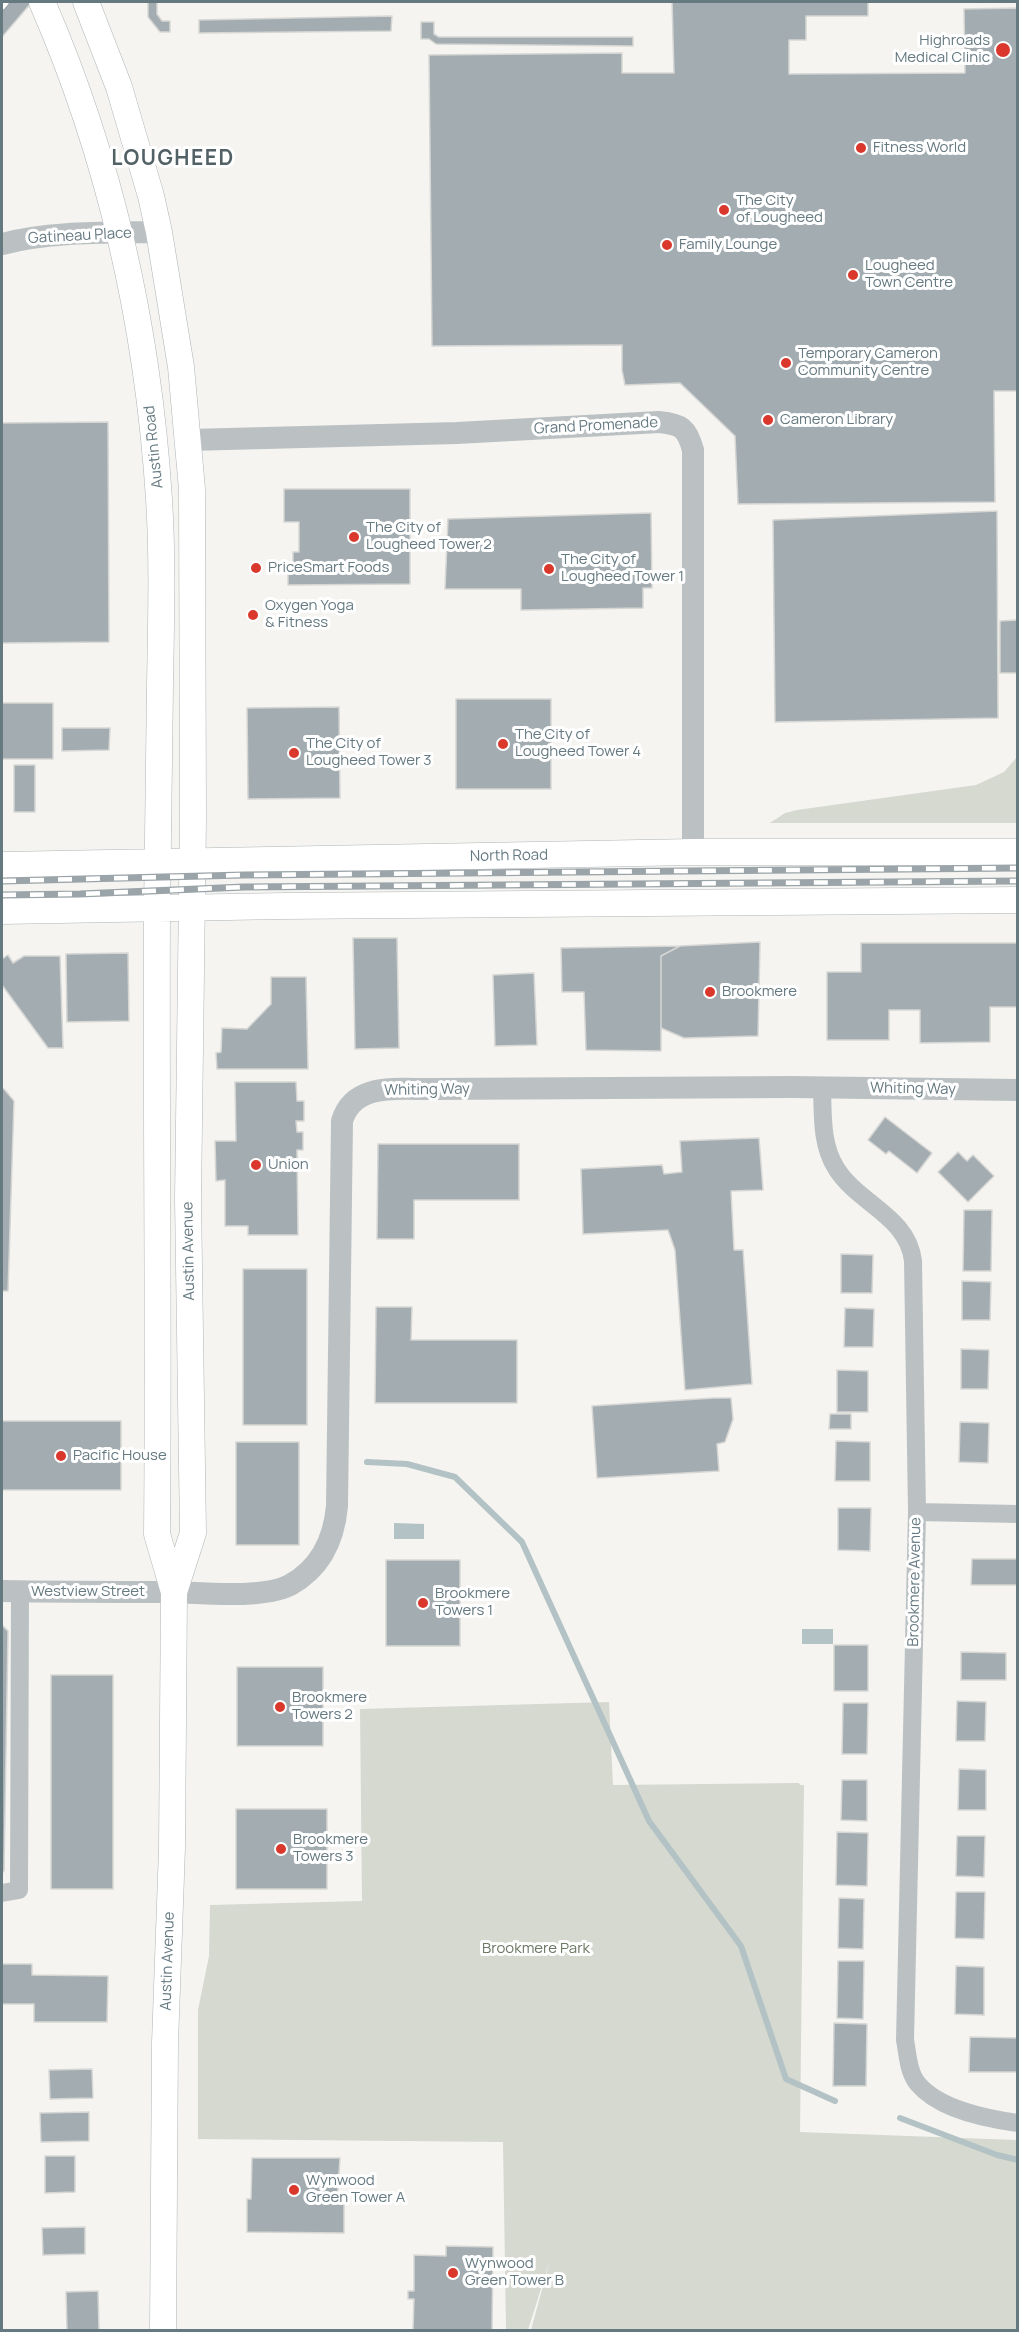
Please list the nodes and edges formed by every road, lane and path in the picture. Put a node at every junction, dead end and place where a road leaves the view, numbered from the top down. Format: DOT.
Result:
graph roads {
  1 [pos="42,2"];
  2 [pos="86,2"];
  3 [pos="159,232"];
  4 [pos="118,233"];
  5 [pos="2,244"];
  6 [pos="134,306"];
  7 [pos="189,440"];
  8 [pos="693,852"];
  9 [pos="1017,852"];
  10 [pos="158,862"];
  11 [pos="192,863"];
  12 [pos="2,865"];
  13 [pos="1017,900"];
  14 [pos="192,907"];
  15 [pos="157,908"];
  16 [pos="2,911"];
  17 [pos="822,1088"];
  18 [pos="1017,1090"];
  19 [pos="157,1199"];
  20 [pos="188,1199"];
  21 [pos="917,1512"];
  22 [pos="1017,1514"];
  23 [pos="11,1592"];
  24 [pos="174,1592"];
  25 [pos="2,1893"];
  26 [pos="1017,2123"];
  27 [pos="163,2331"];
  1 -- 4 [label="main road, Austin Road"];
  2 -- 3 [label="main road"];
  3 -- 4 [label="street, Gatineau Place"];
  3 -- 7 [label="main road"];
  4 -- 5 [label="street, Gatineau Place"];
  4 -- 6 [label="main road, Austin Road"];
  6 -- 7 [label="main road"];
  6 -- 10 [label="main road, Austin Road"];
  7 -- 8 [label="street, Grand Promenade"];
  7 -- 11 [label="main road"];
  8 -- 9 [label="main road, North Road"];
  8 -- 11 [label="main road, North Road"];
  10 -- 11 [label="main road, North Road"];
  10 -- 12 [label="main road, North Road"];
  10 -- 15 [label="main road, Austin Road"];
  11 -- 14 [label="main road"];
  13 -- 14 [label="main road"];
  14 -- 15 [label="main road"];
  14 -- 20 [label="main road, Austin Avenue"];
  15 -- 16 [label="main road"];
  15 -- 19 [label="main road, Austin Avenue"];
  17 -- 18 [label="street, Whiting Way"];
  17 -- 21 [label="street, Brookmere Avenue"];
  17 -- 24 [label="street, Whiting Way"];
  19 -- 20 [label="main road"];
  19 -- 24 [label="main road, Austin Avenue"];
  20 -- 24 [label="main road, Austin Avenue"];
  21 -- 22 [label="street"];
  21 -- 26 [label="street, Brookmere Avenue"];
  23 -- 24 [label="street, Westview Street"];
  23 -- 25 [label="street"];
  24 -- 27 [label="main road, Austin Avenue"];
}
